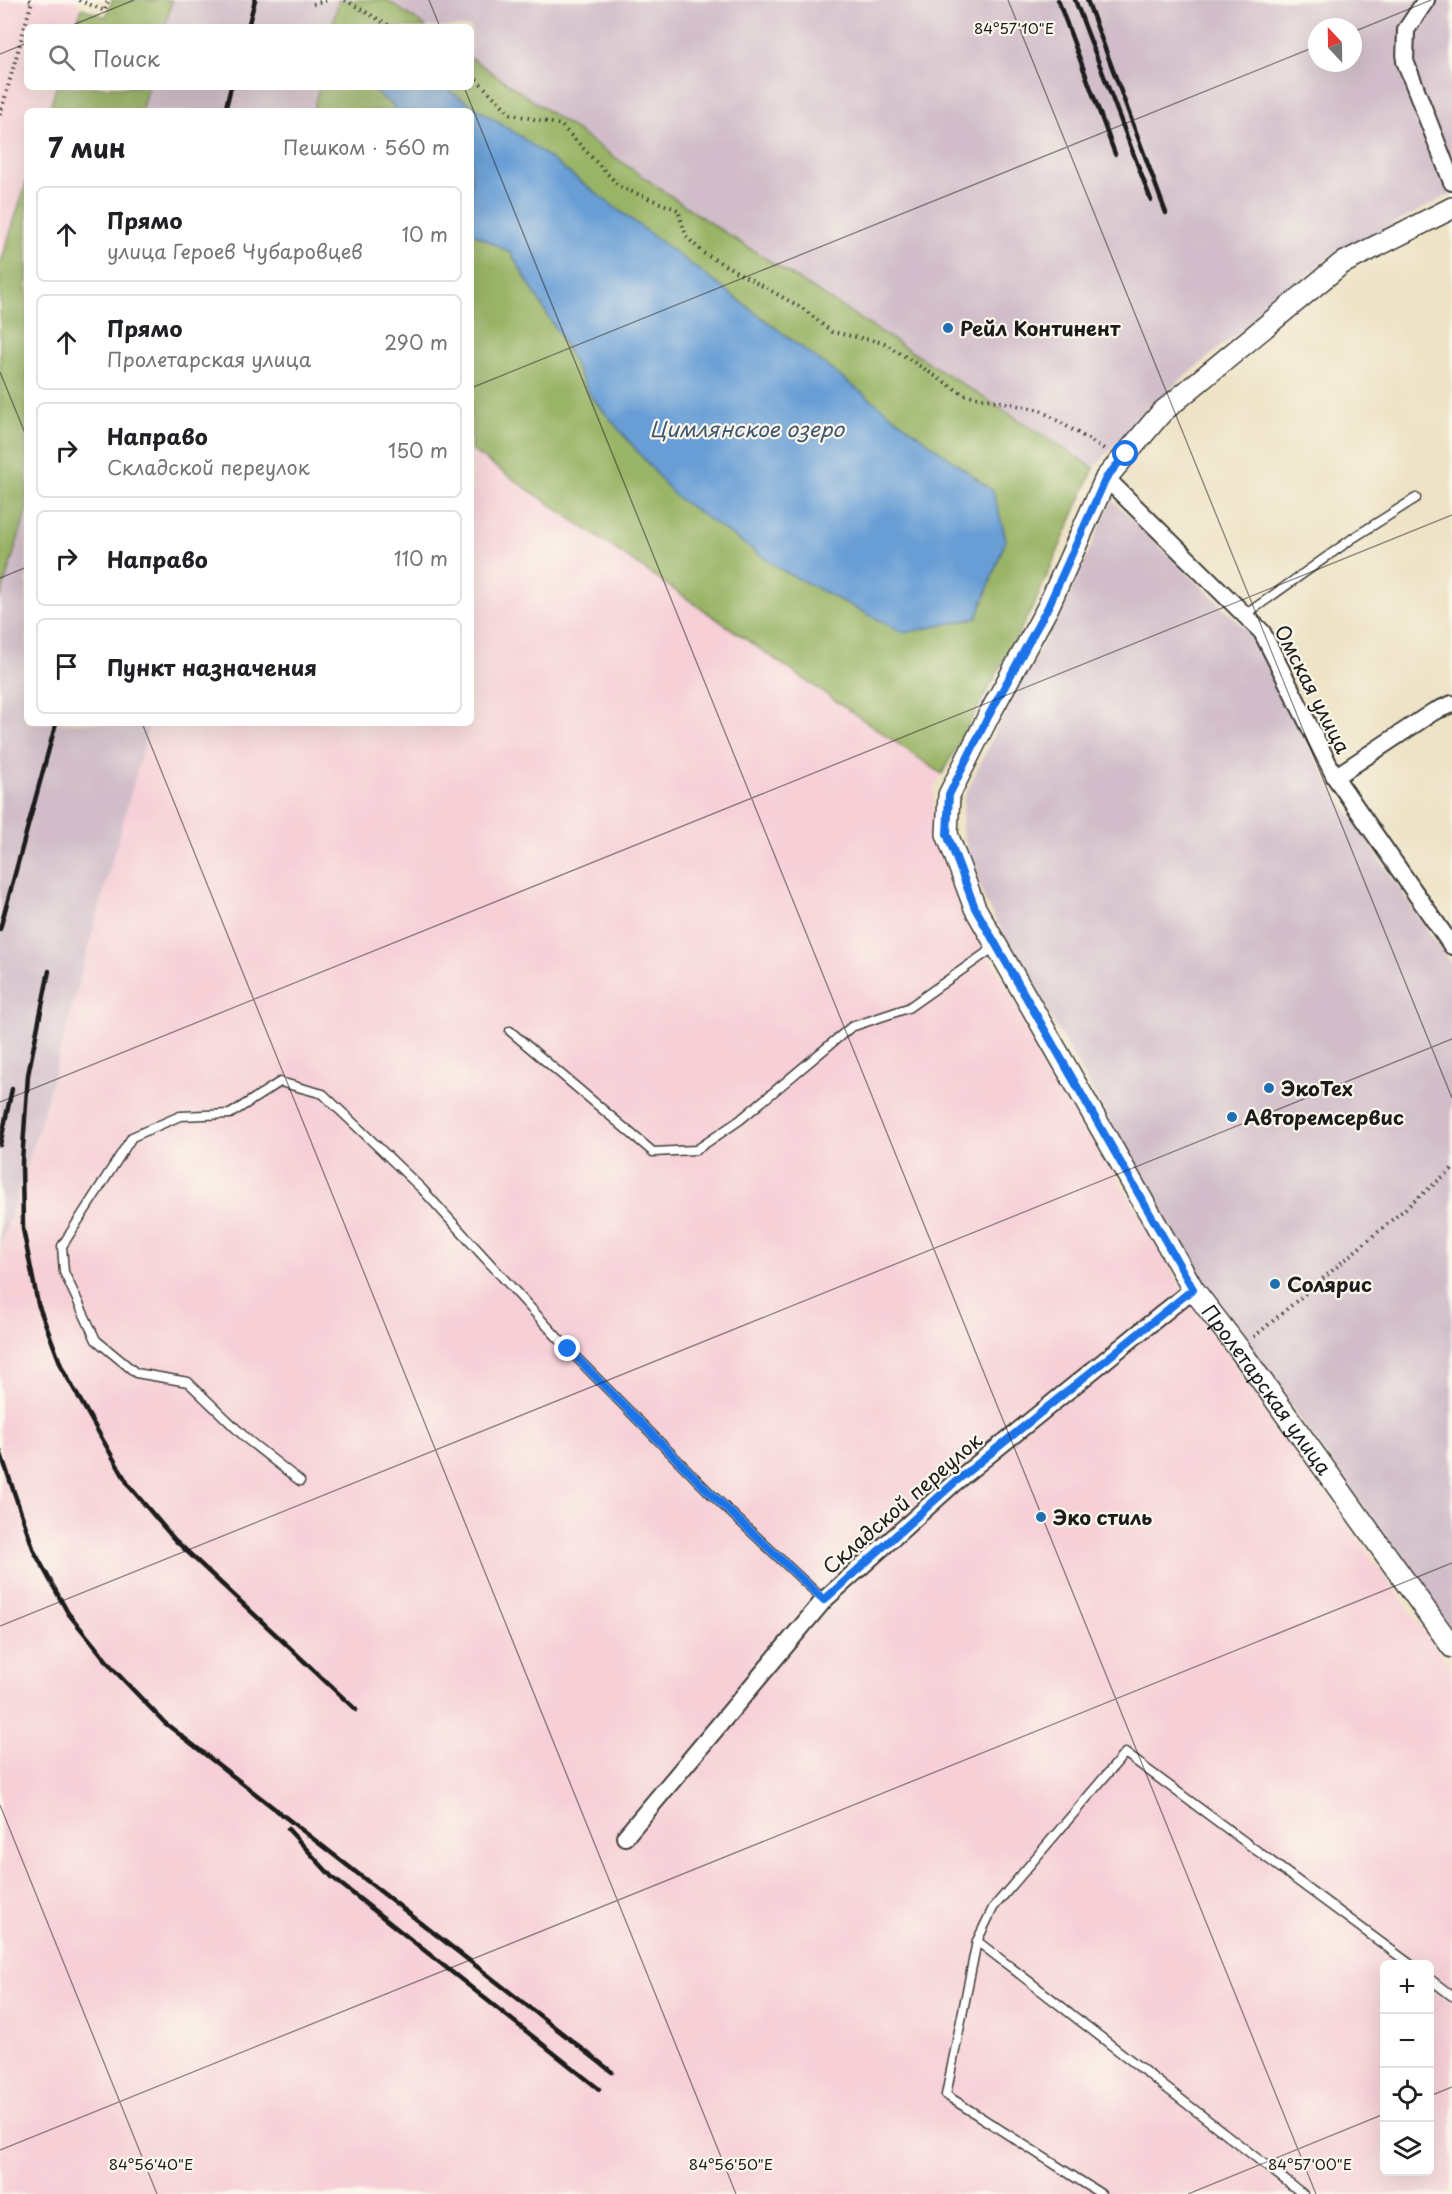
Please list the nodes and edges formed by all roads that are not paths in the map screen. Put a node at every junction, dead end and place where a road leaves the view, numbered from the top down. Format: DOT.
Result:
graph roads {
  1 [pos="1426,0"];
  2 [pos="1452,182"];
  3 [pos="1452,208"];
  4 [pos="1106,478"];
  5 [pos="1416,498"];
  6 [pos="1245,615"];
  7 [pos="1452,704"];
  8 [pos="1335,777"];
  9 [pos="1447,928"];
  10 [pos="997,946"];
  11 [pos="1452,946"];
  12 [pos="510,1031"];
  13 [pos="1193,1289"];
  14 [pos="300,1481"];
  15 [pos="824,1600"];
  16 [pos="1452,1647"];
  17 [pos="625,1837"];
  18 [pos="977,1941"];
  19 [pos="1403,1960"];
  20 [pos="1434,1982"];
  21 [pos="1452,1996"];
  22 [pos="1101,2194"];
  23 [pos="1303,2194"];
  1 -- 2 [label="street"];
  3 -- 4 [label="street, Пролетарская улица"];
  4 -- 6 [label="street, Омская улица"];
  4 -- 10 [label="street, Пролетарская улица"];
  5 -- 6 [label="lane"];
  6 -- 8 [label="street, Омская улица"];
  7 -- 8 [label="street"];
  8 -- 9 [label="street, Омская улица"];
  9 -- 11 [label="street, Омская улица"];
  10 -- 12 [label="lane"];
  10 -- 13 [label="street, Пролетарская улица"];
  13 -- 15 [label="street, Складской переулок"];
  13 -- 16 [label="street, Пролетарская улица"];
  14 -- 15 [label="lane"];
  15 -- 17 [label="street, Складской переулок"];
  18 -- 19 [label="lane"];
  18 -- 22 [label="lane"];
  18 -- 23 [label="lane"];
  20 -- 21 [label="lane"];
}
